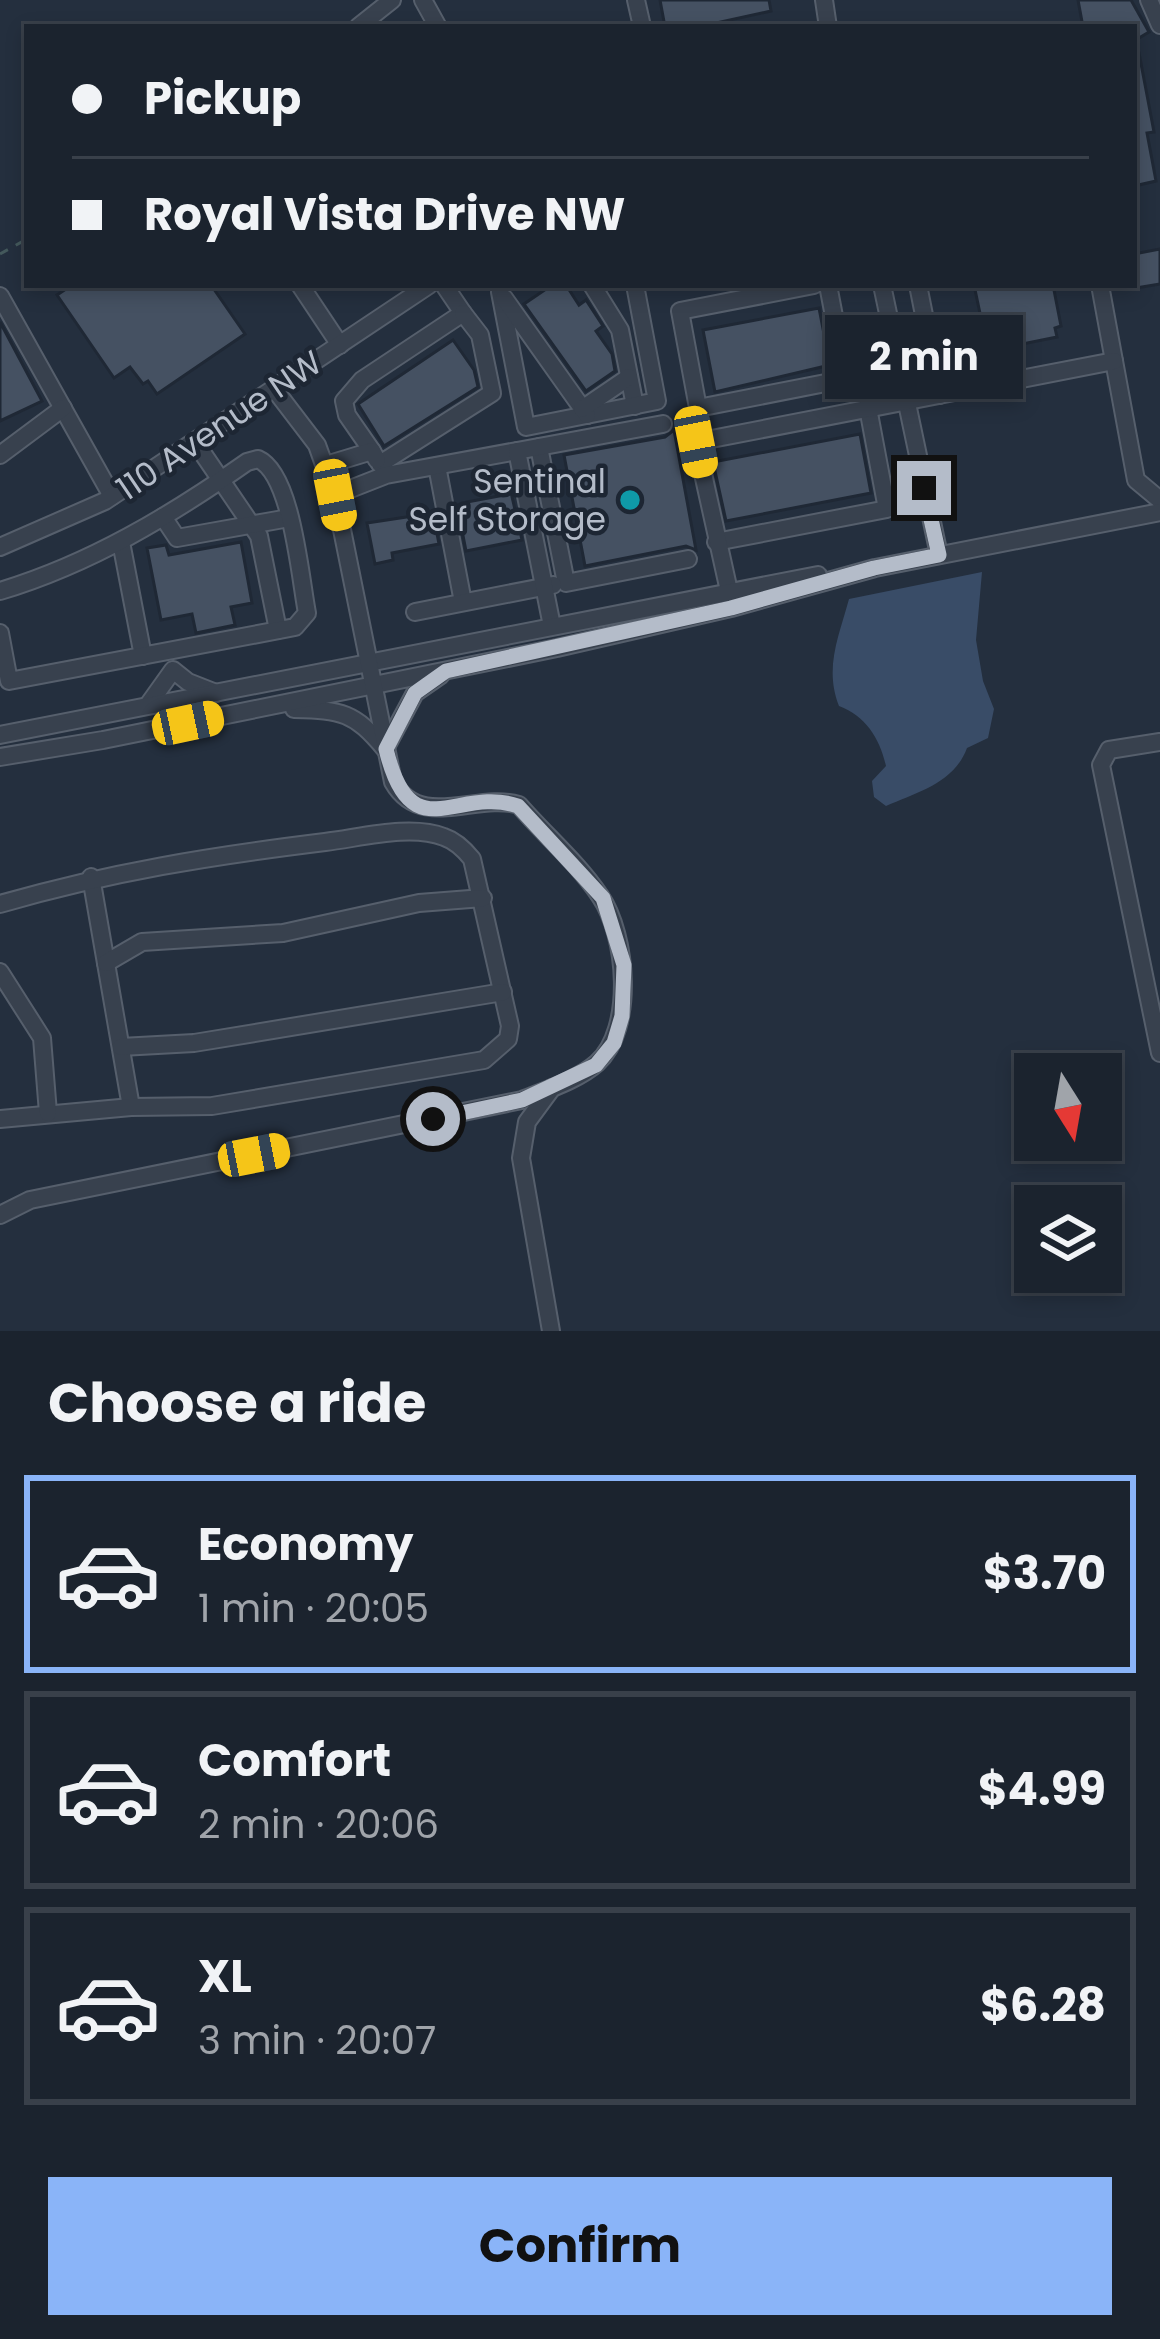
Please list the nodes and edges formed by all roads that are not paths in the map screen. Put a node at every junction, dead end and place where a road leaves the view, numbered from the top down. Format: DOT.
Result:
graph roads {
  1 [pos="392,0"];
  2 [pos="636,0"];
  3 [pos="1149,0"];
  4 [pos="641,22"];
  5 [pos="362,24"];
  6 [pos="1160,26"];
  7 [pos="302,288"];
  8 [pos="422,288"];
  9 [pos="446,288"];
  10 [pos="594,288"];
  11 [pos="636,288"];
  12 [pos="799,288"];
  13 [pos="829,288"];
  14 [pos="883,288"];
  15 [pos="919,288"];
  16 [pos="1101,288"];
  17 [pos="505,289"];
  18 [pos="0,296"];
  19 [pos="463,313"];
  20 [pos="892,332"];
  21 [pos="839,343"];
  22 [pos="340,345"];
  23 [pos="1114,361"];
  24 [pos="629,377"];
  25 [pos="275,390"];
  26 [pos="940,394"];
  27 [pos="905,401"];
  28 [pos="635,406"];
  29 [pos="63,408"];
  30 [pos="868,408"];
  31 [pos="585,412"];
  32 [pos="663,424"];
  33 [pos="195,442"];
  34 [pos="539,447"];
  35 [pos="517,451"];
  36 [pos="0,455"];
  37 [pos="379,464"];
  38 [pos="326,465"];
  39 [pos="437,466"];
  40 [pos="220,480"];
  41 [pos="335,495"];
  42 [pos="112,496"];
  43 [pos="1160,500"];
  44 [pos="1160,512"];
  45 [pos="163,517"];
  46 [pos="289,518"];
  47 [pos="554,519"];
  48 [pos="531,524"];
  49 [pos="251,525"];
  50 [pos="121,542"];
  51 [pos="716,542"];
  52 [pos="0,547"];
  53 [pos="939,555"];
  54 [pos="688,559"];
  55 [pos="874,568"];
  56 [pos="566,583"];
  57 [pos="544,586"];
  58 [pos="0,591"];
  59 [pos="728,591"];
  60 [pos="463,602"];
  61 [pos="415,612"];
  62 [pos="552,626"];
  63 [pos="278,630"];
  64 [pos="0,633"];
  65 [pos="170,651"];
  66 [pos="143,656"];
  67 [pos="368,662"];
  68 [pos="173,670"];
  69 [pos="446,671"];
  70 [pos="373,686"];
  71 [pos="216,693"];
  72 [pos="148,705"];
  73 [pos="260,708"];
  74 [pos="0,735"];
  75 [pos="1160,742"];
  76 [pos="386,749"];
  77 [pos="0,757"];
  78 [pos="91,878"];
  79 [pos="483,898"];
  80 [pos="0,904"];
  81 [pos="106,963"];
  82 [pos="0,972"];
  83 [pos="503,992"];
  84 [pos="121,1048"];
  85 [pos="1160,1053"];
  86 [pos="553,1088"];
  87 [pos="131,1107"];
  88 [pos="48,1113"];
  89 [pos="0,1119"];
  90 [pos="0,1215"];
  91 [pos="551,1331"];
  1 -- 5 [label="street"];
  2 -- 4 [label="street"];
  3 -- 6 [label="street"];
  7 -- 22 [label="street"];
  8 -- 22 [label="street, 110 Avenue NW"];
  9 -- 19 [label="street"];
  10 -- 24 [label="street"];
  11 -- 28 [label="street"];
  12 -- 21 [label="street"];
  13 -- 21 [label="street"];
  14 -- 20 [label="street"];
  15 -- 26 [label="street"];
  16 -- 23 [label="street"];
  17 -- 31 [label="street"];
  17 -- 31 [label="street"];
  18 -- 29 [label="street"];
  19 -- 37 [label="street"];
  19 -- 37 [label="street"];
  20 -- 21 [label="street"];
  20 -- 27 [label="street"];
  22 -- 25 [label="street, 110 Avenue NW"];
  23 -- 26 [label="street"];
  23 -- 43 [label="street"];
  24 -- 28 [label="street"];
  24 -- 31 [label="street"];
  25 -- 33 [label="street, 110 Avenue NW"];
  25 -- 38 [label="street"];
  26 -- 27 [label="street"];
  27 -- 30 [label="street"];
  27 -- 53 [label="street"];
  28 -- 31 [label="street"];
  29 -- 36 [label="street"];
  29 -- 42 [label="street"];
  30 -- 51 [label="street"];
  30 -- 51 [label="street"];
  32 -- 34 [label="street"];
  33 -- 40 [label="street"];
  33 -- 42 [label="street, 110 Avenue NW"];
  34 -- 35 [label="street"];
  34 -- 47 [label="street"];
  35 -- 39 [label="street"];
  35 -- 48 [label="street"];
  37 -- 38 [label="street"];
  37 -- 39 [label="street"];
  37 -- 41 [label="street"];
  38 -- 41 [label="street"];
  39 -- 60 [label="street"];
  40 -- 45 [label="street"];
  40 -- 46 [label="street"];
  40 -- 49 [label="street"];
  41 -- 67 [label="street"];
  42 -- 52 [label="street, 110 Avenue NW"];
  44 -- 53 [label="street"];
  45 -- 49 [label="street"];
  45 -- 50 [label="street"];
  46 -- 49 [label="street"];
  46 -- 63 [label="street"];
  47 -- 48 [label="street"];
  47 -- 56 [label="street"];
  48 -- 57 [label="street"];
  49 -- 63 [label="street"];
  50 -- 58 [label="street"];
  50 -- 66 [label="street"];
  51 -- 59 [label="street"];
  53 -- 55 [label="street"];
  54 -- 56 [label="street"];
  55 -- 59 [label="street"];
  55 -- 69 [label="street"];
  56 -- 57 [label="street"];
  57 -- 60 [label="street"];
  57 -- 62 [label="street"];
  59 -- 62 [label="street"];
  60 -- 61 [label="street"];
  62 -- 67 [label="street"];
  63 -- 65 [label="street"];
  64 -- 66 [label="street"];
  65 -- 66 [label="street"];
  65 -- 68 [label="street"];
  67 -- 70 [label="street"];
  67 -- 71 [label="street"];
  68 -- 71 [label="street"];
  68 -- 72 [label="street"];
  69 -- 70 [label="street"];
  69 -- 76 [label="street"];
  70 -- 73 [label="street"];
  70 -- 76 [label="street"];
  71 -- 72 [label="street"];
  72 -- 74 [label="street"];
  73 -- 76 [label="street"];
  73 -- 77 [label="street"];
  75 -- 85 [label="street"];
  76 -- 86 [label="street"];
  78 -- 79 [label="street"];
  78 -- 80 [label="street"];
  78 -- 81 [label="street"];
  79 -- 81 [label="street"];
  79 -- 83 [label="street"];
  81 -- 84 [label="street"];
  82 -- 88 [label="street"];
  83 -- 84 [label="street"];
  83 -- 87 [label="street"];
  84 -- 87 [label="street"];
  86 -- 90 [label="street"];
  86 -- 91 [label="street"];
  87 -- 88 [label="street"];
  88 -- 89 [label="street"];
}
